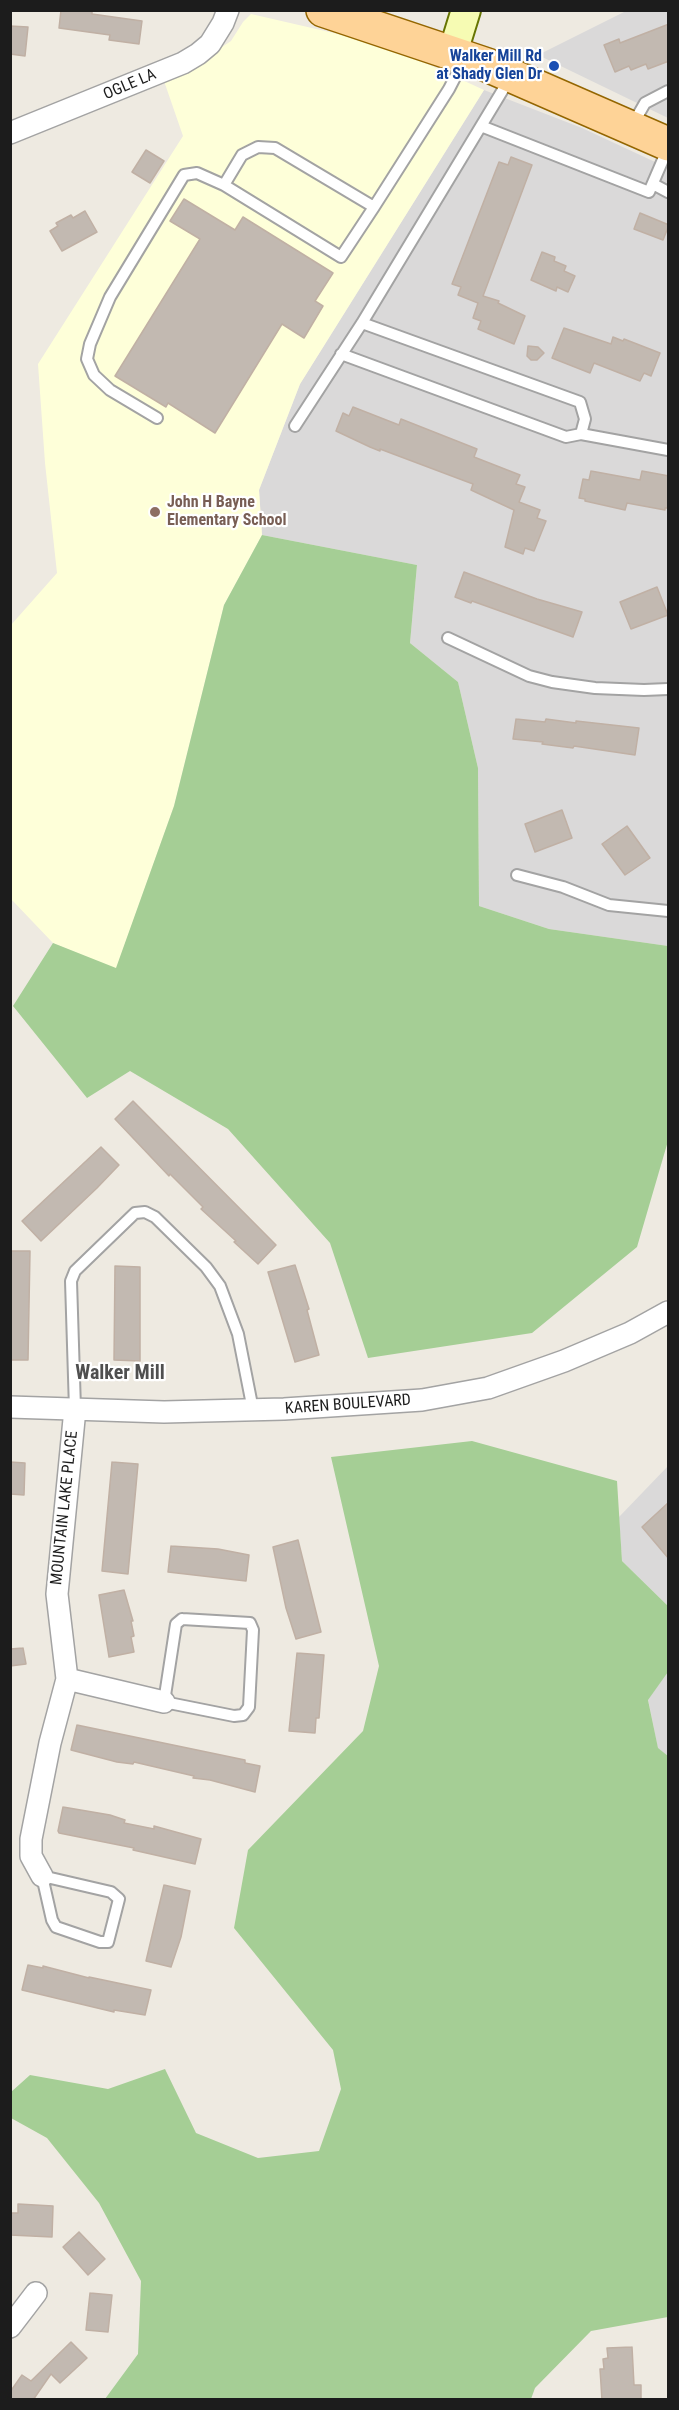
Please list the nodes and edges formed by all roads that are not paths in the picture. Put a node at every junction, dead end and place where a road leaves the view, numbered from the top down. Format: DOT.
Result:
graph roads {
  1 [pos="228,10"];
  2 [pos="323,10"];
  3 [pos="466,10"];
  4 [pos="459,54"];
  5 [pos="512,76"];
  6 [pos="669,91"];
  7 [pos="481,126"];
  8 [pos="631,127"];
  9 [pos="10,133"];
  10 [pos="669,146"];
  11 [pos="653,184"];
  12 [pos="224,185"];
  13 [pos="669,192"];
  14 [pos="374,207"];
  15 [pos="362,322"];
  16 [pos="341,354"];
  17 [pos="158,418"];
  18 [pos="295,426"];
  19 [pos="581,434"];
  20 [pos="669,450"];
  21 [pos="448,638"];
  22 [pos="669,689"];
  23 [pos="517,875"];
  24 [pos="669,911"];
  25 [pos="669,1311"];
  26 [pos="10,1407"];
  27 [pos="75,1409"];
  28 [pos="253,1410"];
  29 [pos="67,1679"];
  30 [pos="164,1702"];
  31 [pos="42,1876"];
  32 [pos="36,2293"];
  33 [pos="10,2327"];
  1 -- 9 [label="street, OGLE LA"];
  2 -- 4 [label="main road"];
  3 -- 4 [label="street"];
  4 -- 5 [label="main road"];
  4 -- 14 [label="lane"];
  5 -- 7 [label="lane"];
  5 -- 8 [label="main road"];
  6 -- 8 [label="lane"];
  7 -- 11 [label="lane"];
  7 -- 15 [label="lane"];
  8 -- 10 [label="main road"];
  10 -- 11 [label="lane"];
  11 -- 13 [label="lane"];
  12 -- 14 [label="lane"];
  12 -- 14 [label="lane"];
  12 -- 17 [label="lane"];
  15 -- 16 [label="lane"];
  15 -- 19 [label="lane"];
  16 -- 18 [label="lane"];
  16 -- 19 [label="lane"];
  19 -- 20 [label="lane"];
  21 -- 22 [label="lane"];
  23 -- 24 [label="lane"];
  25 -- 28 [label="street, KAREN BOULEVARD"];
  26 -- 27 [label="street, KAREN BOULEVARD"];
  27 -- 28 [label="street, KAREN BOULEVARD"];
  27 -- 28 [label="lane"];
  27 -- 29 [label="street, MOUNTAIN LAKE PLACE"];
  29 -- 30 [label="street"];
  29 -- 31 [label="street, MOUNTAIN LAKE PLACE"];
  30 -- 30 [label="lane"];
  31 -- 31 [label="lane"];
  32 -- 33 [label="street"];
}
